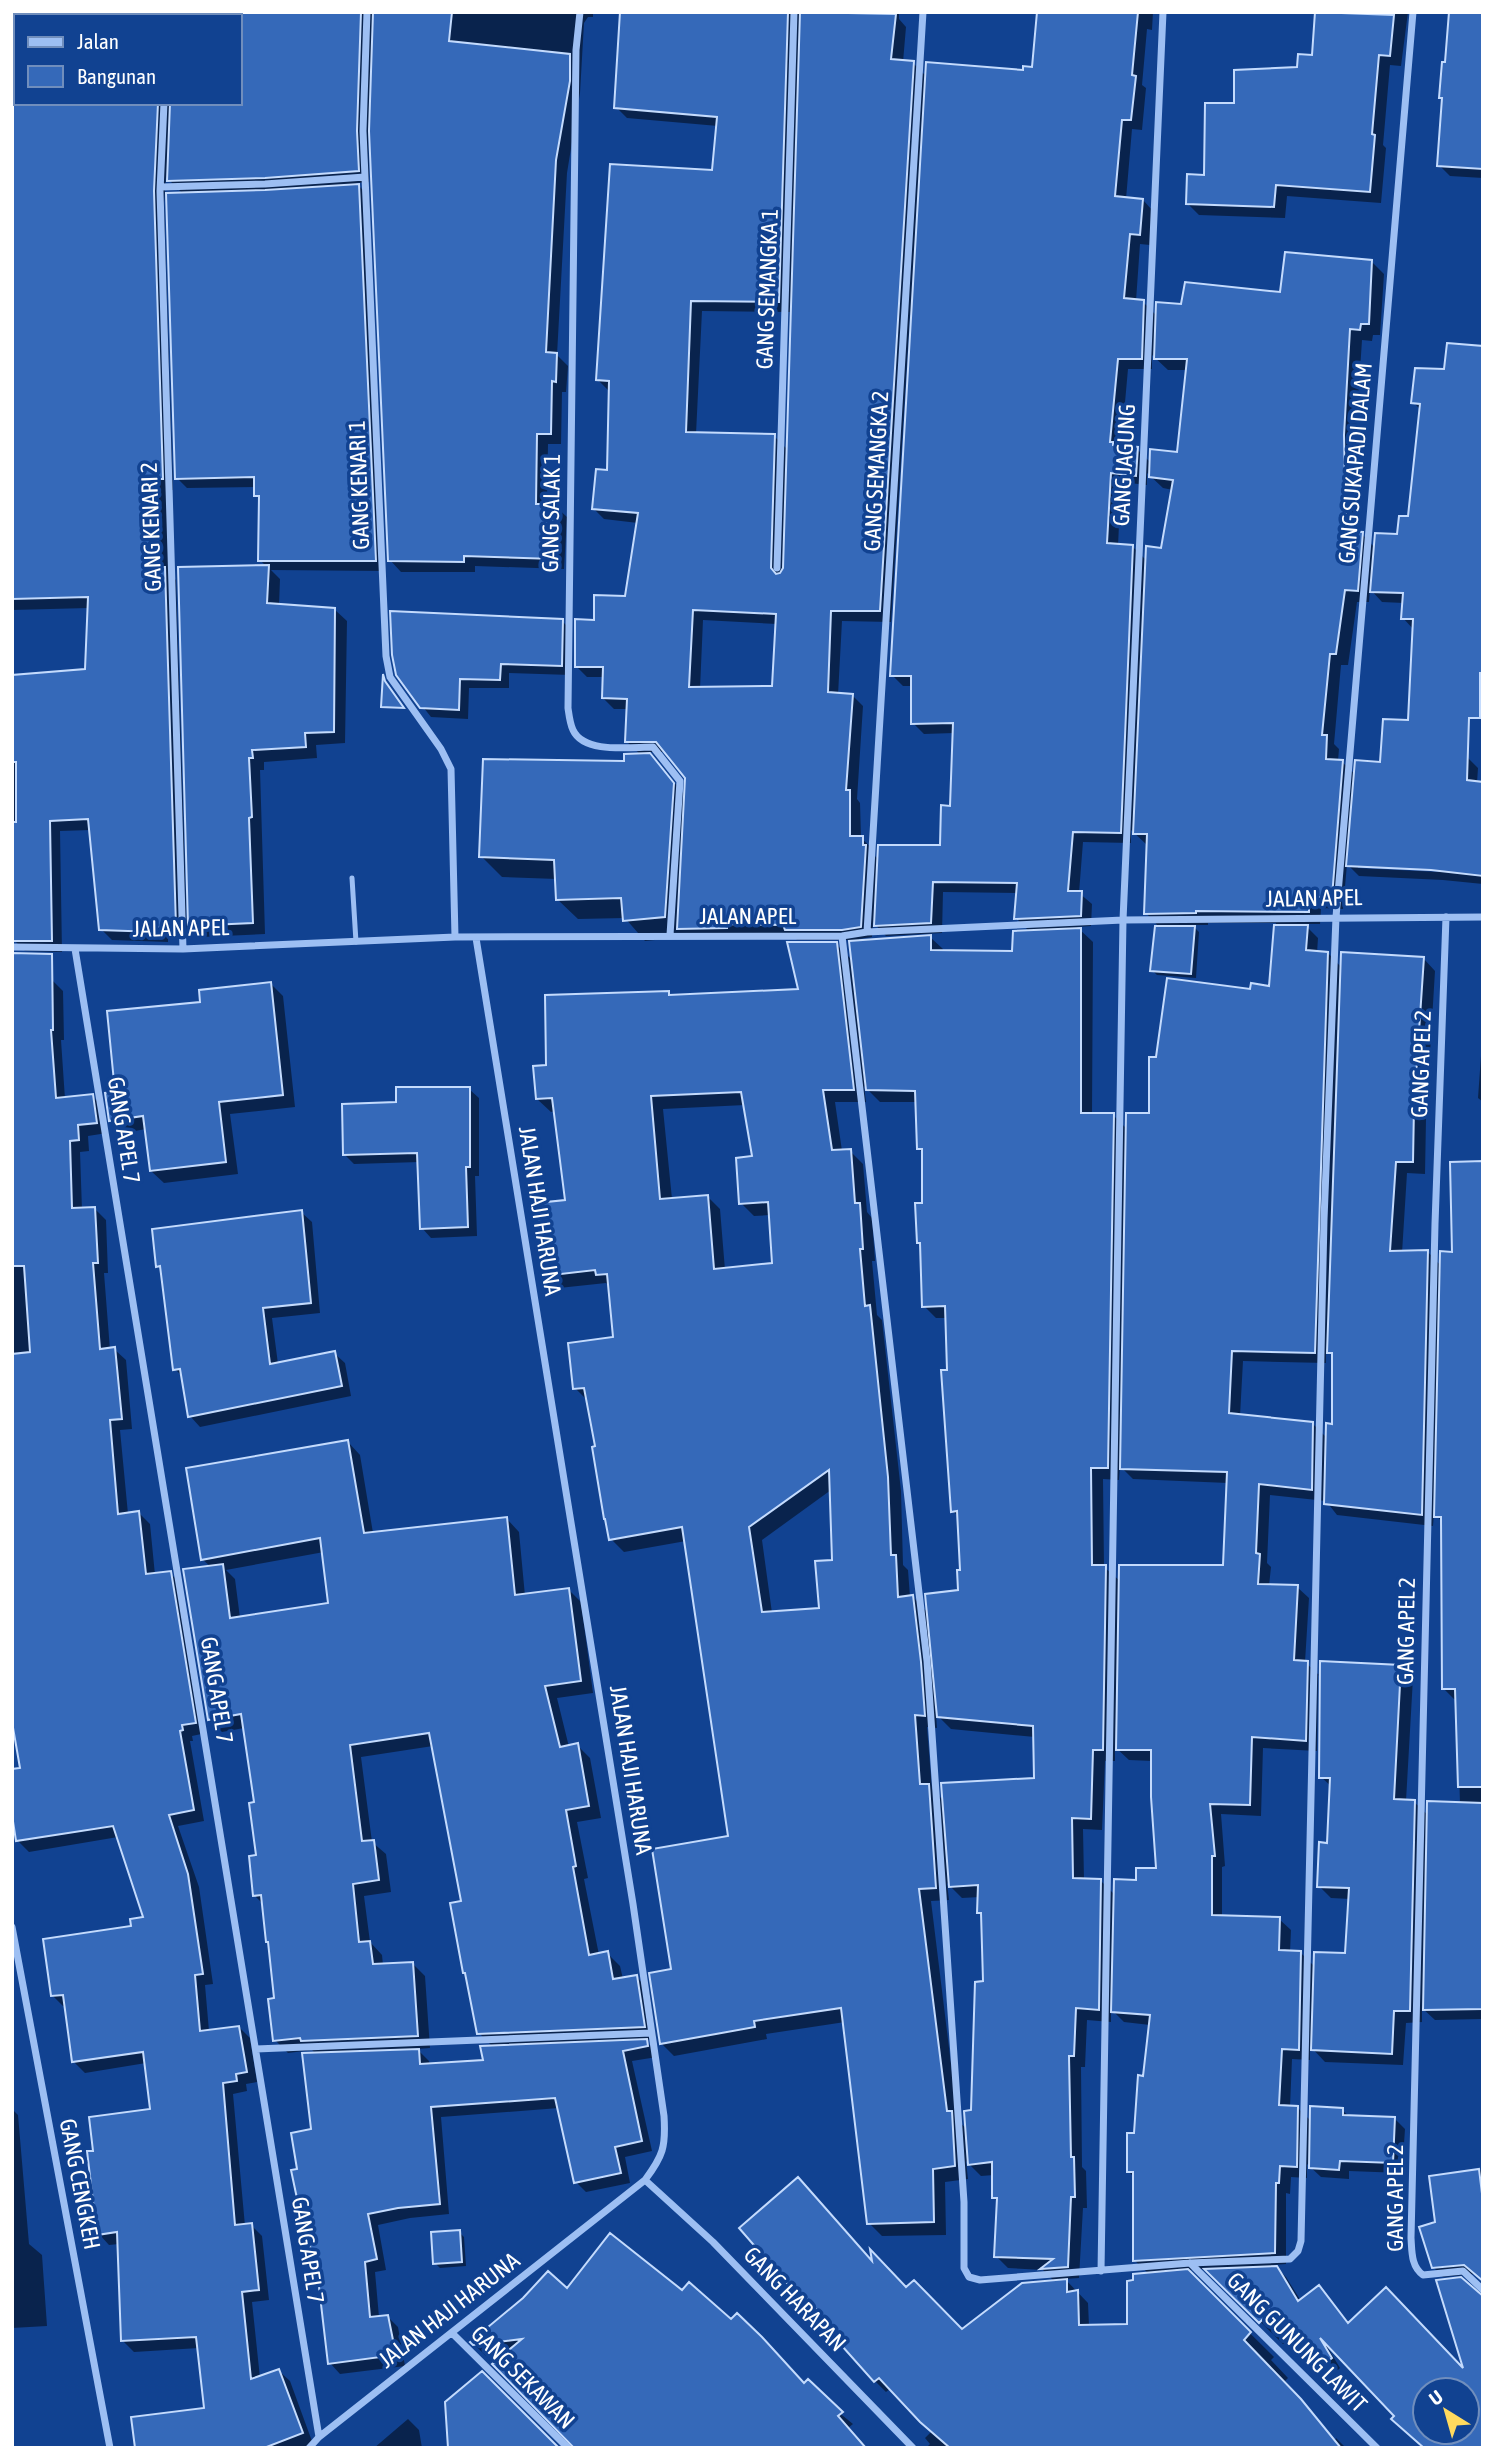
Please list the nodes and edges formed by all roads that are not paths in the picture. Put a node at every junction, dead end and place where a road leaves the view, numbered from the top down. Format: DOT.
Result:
graph roads {
  1 [pos="367,12"];
  2 [pos="580,12"];
  3 [pos="794,12"];
  4 [pos="923,12"];
  5 [pos="1163,12"];
  6 [pos="1413,12"];
  7 [pos="164,105"];
  8 [pos="366,177"];
  9 [pos="161,187"];
  10 [pos="777,568"];
  11 [pos="352,878"];
  12 [pos="1336,917"];
  13 [pos="1446,917"];
  14 [pos="1483,917"];
  15 [pos="1123,920"];
  16 [pos="867,932"];
  17 [pos="670,935"];
  18 [pos="842,936"];
  19 [pos="455,937"];
  20 [pos="476,938"];
  21 [pos="356,942"];
  22 [pos="12,947"];
  23 [pos="75,949"];
  24 [pos="183,949"];
  25 [pos="12,1927"];
  26 [pos="651,2033"];
  27 [pos="256,2049"];
  28 [pos="645,2180"];
  29 [pos="1190,2263"];
  30 [pos="1101,2270"];
  31 [pos="1483,2290"];
  32 [pos="452,2333"];
  33 [pos="319,2437"];
  34 [pos="110,2448"];
  35 [pos="309,2448"];
  36 [pos="568,2448"];
  37 [pos="913,2448"];
  38 [pos="1377,2448"];
  1 -- 8 [label="street, GANG KENARI 1"];
  2 -- 17 [label="street, GANG SALAK 1"];
  3 -- 10 [label="street, GANG SEMANGKA 1"];
  4 -- 16 [label="street, GANG SEMANGKA 2"];
  5 -- 15 [label="street, GANG JAGUNG"];
  6 -- 12 [label="street, GANG SUKAPADI DALAM"];
  7 -- 9 [label="street, GANG KENARI 2"];
  8 -- 9 [label="street"];
  8 -- 19 [label="street, GANG KENARI 1"];
  9 -- 24 [label="street, GANG KENARI 2"];
  11 -- 21 [label="lane"];
  12 -- 13 [label="street, JALAN APEL"];
  12 -- 15 [label="street, JALAN APEL"];
  12 -- 29 [label="street, GANG SUKAPADI DALAM"];
  13 -- 14 [label="street, JALAN APEL"];
  13 -- 31 [label="street, GANG APEL 2"];
  15 -- 16 [label="street, JALAN APEL"];
  15 -- 30 [label="street, GANG JAGUNG"];
  16 -- 18 [label="street, JALAN APEL"];
  17 -- 18 [label="street, JALAN APEL"];
  17 -- 20 [label="street, JALAN APEL"];
  18 -- 30 [label="street"];
  19 -- 20 [label="street, JALAN APEL"];
  19 -- 21 [label="street, JALAN APEL"];
  20 -- 26 [label="street, JALAN HAJI HARUNA"];
  21 -- 24 [label="street, JALAN APEL"];
  22 -- 23 [label="street, JALAN APEL"];
  23 -- 24 [label="street, JALAN APEL"];
  23 -- 27 [label="street, GANG APEL 7"];
  25 -- 34 [label="street, GANG CENGKEH"];
  26 -- 27 [label="street"];
  26 -- 28 [label="street, JALAN HAJI HARUNA"];
  27 -- 33 [label="street, GANG APEL 7"];
  28 -- 32 [label="street, JALAN HAJI HARUNA"];
  28 -- 37 [label="street, GANG HARAPAN"];
  29 -- 30 [label="street"];
  29 -- 38 [label="street, GANG GUNUNG LAWIT"];
  32 -- 33 [label="street, JALAN HAJI HARUNA"];
  32 -- 36 [label="street, GANG SEKAWAN"];
  33 -- 35 [label="street, JALAN HAJI HARUNA"];
}
